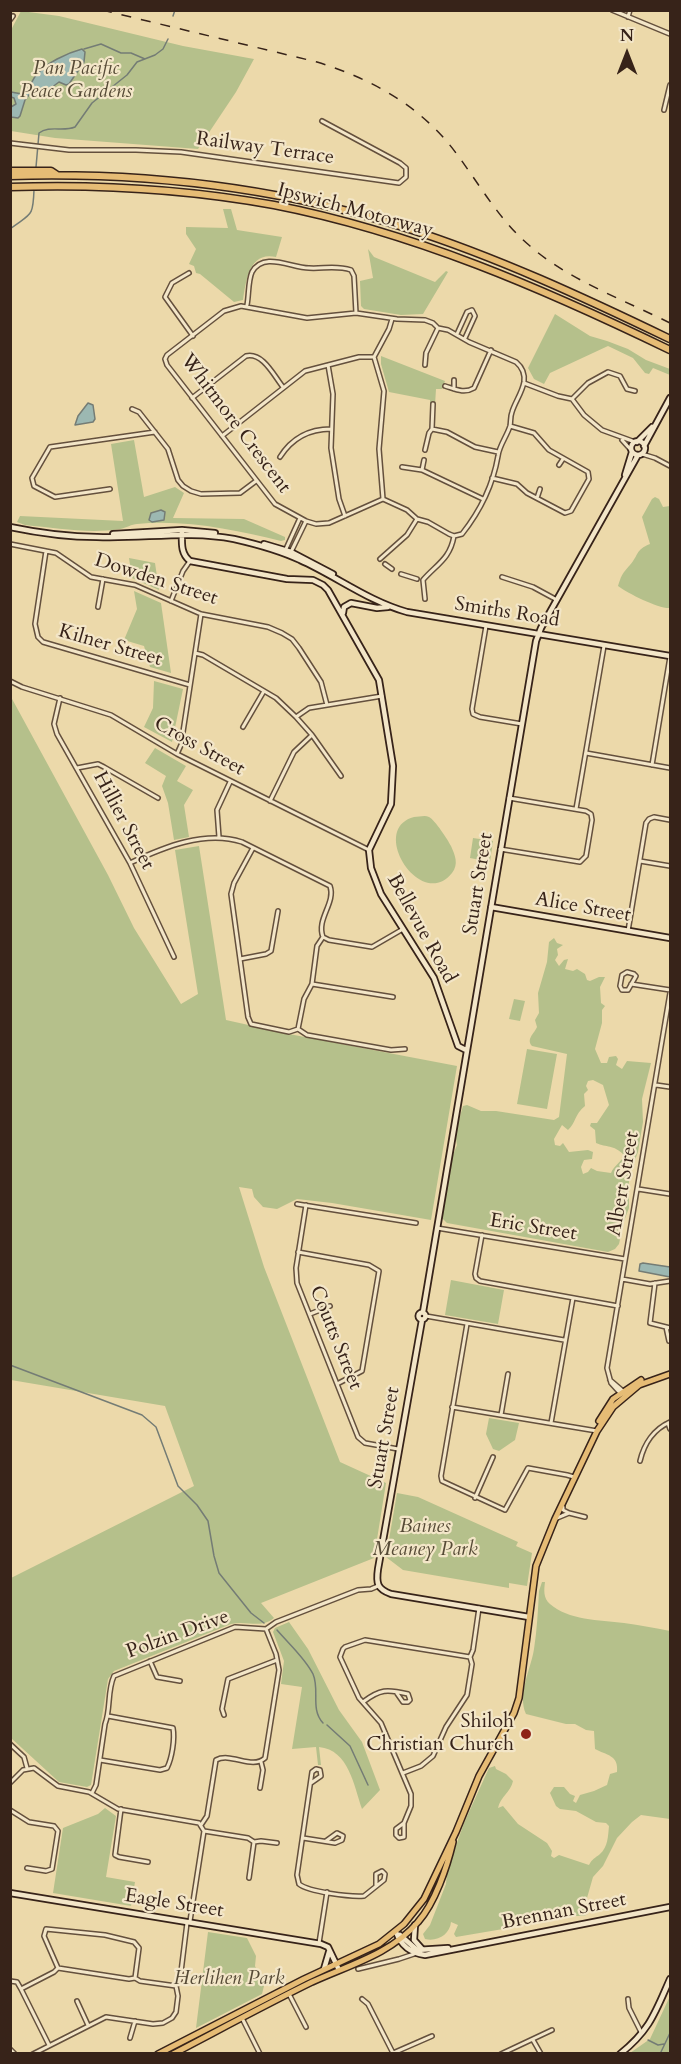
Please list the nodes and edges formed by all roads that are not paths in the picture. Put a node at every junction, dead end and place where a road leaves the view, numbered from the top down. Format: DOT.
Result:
graph roads {
  1 [pos="612,10"];
  2 [pos="630,10"];
  3 [pos="13,16"];
  4 [pos="627,17"];
  5 [pos="10,20"];
  6 [pos="670,34"];
  7 [pos="670,86"];
  8 [pos="668,103"];
  9 [pos="664,110"];
  10 [pos="322,120"];
  11 [pos="10,143"];
  12 [pos="10,171"];
  13 [pos="22,173"];
  14 [pos="10,176"];
  15 [pos="10,187"];
  16 [pos="189,273"];
  17 [pos="247,306"];
  18 [pos="356,313"];
  19 [pos="392,319"];
  20 [pos="438,328"];
  21 [pos="457,334"];
  22 [pos="193,336"];
  23 [pos="465,338"];
  24 [pos="670,339"];
  25 [pos="491,350"];
  26 [pos="670,350"];
  27 [pos="374,357"];
  28 [pos="328,365"];
  29 [pos="425,365"];
  30 [pos="454,381"];
  31 [pos="524,383"];
  32 [pos="445,386"];
  33 [pos="284,387"];
  34 [pos="454,389"];
  35 [pos="635,391"];
  36 [pos="192,398"];
  37 [pos="670,398"];
  38 [pos="572,399"];
  39 [pos="433,404"];
  40 [pos="132,409"];
  41 [pos="659,418"];
  42 [pos="510,426"];
  43 [pos="331,429"];
  44 [pos="432,429"];
  45 [pos="154,432"];
  46 [pos="222,436"];
  47 [pos="620,437"];
  48 [pos="636,442"];
  49 [pos="644,447"];
  50 [pos="425,450"];
  51 [pos="632,451"];
  52 [pos="498,452"];
  53 [pos="640,454"];
  54 [pos="280,457"];
  55 [pos="655,458"];
  56 [pos="563,459"];
  57 [pos="423,460"];
  58 [pos="559,465"];
  59 [pos="670,466"];
  60 [pos="402,467"];
  61 [pos="422,470"];
  62 [pos="492,478"];
  63 [pos="623,481"];
  64 [pos="256,482"];
  65 [pos="110,489"];
  66 [pos="540,489"];
  67 [pos="537,498"];
  68 [pos="383,499"];
  69 [pos="483,500"];
  70 [pos="345,516"];
  71 [pos="300,518"];
  72 [pos="417,519"];
  73 [pos="306,521"];
  74 [pos="10,527"];
  75 [pos="182,532"];
  76 [pos="454,536"];
  77 [pos="10,544"];
  78 [pos="46,551"];
  79 [pos="288,552"];
  80 [pos="380,559"];
  81 [pos="190,561"];
  82 [pos="385,564"];
  83 [pos="392,569"];
  84 [pos="401,574"];
  85 [pos="502,577"];
  86 [pos="103,579"];
  87 [pos="417,579"];
  88 [pos="425,599"];
  89 [pos="557,600"];
  90 [pos="171,601"];
  91 [pos="390,607"];
  92 [pos="98,608"];
  93 [pos="201,614"];
  94 [pos="343,616"];
  95 [pos="487,625"];
  96 [pos="539,633"];
  97 [pos="604,645"];
  98 [pos="195,654"];
  99 [pos="670,655"];
  100 [pos="10,681"];
  101 [pos="190,685"];
  102 [pos="264,691"];
  103 [pos="382,696"];
  104 [pos="60,698"];
  105 [pos="327,705"];
  106 [pos="296,717"];
  107 [pos="522,724"];
  108 [pos="243,727"];
  109 [pos="312,735"];
  110 [pos="586,753"];
  111 [pos="177,754"];
  112 [pos="652,765"];
  113 [pos="77,768"];
  114 [pos="670,768"];
  115 [pos="341,776"];
  116 [pos="230,782"];
  117 [pos="158,798"];
  118 [pos="509,798"];
  119 [pos="270,801"];
  120 [pos="576,810"];
  121 [pos="670,820"];
  122 [pos="219,837"];
  123 [pos="253,848"];
  124 [pos="500,849"];
  125 [pos="369,850"];
  126 [pos="640,861"];
  127 [pos="130,863"];
  128 [pos="670,866"];
  129 [pos="490,907"];
  130 [pos="278,911"];
  131 [pos="403,929"];
  132 [pos="628,931"];
  133 [pos="323,937"];
  134 [pos="670,938"];
  135 [pos="174,957"];
  136 [pos="239,959"];
  137 [pos="312,984"];
  138 [pos="631,984"];
  139 [pos="670,991"];
  140 [pos="393,998"];
  141 [pos="298,1029"];
  142 [pos="405,1049"];
  143 [pos="466,1050"];
  144 [pos="656,1085"];
  145 [pos="670,1087"];
  146 [pos="638,1189"];
  147 [pos="670,1194"];
  148 [pos="297,1204"];
  149 [pos="306,1205"];
  150 [pos="416,1223"];
  151 [pos="436,1228"];
  152 [pos="482,1235"];
  153 [pos="298,1252"];
  154 [pos="625,1259"];
  155 [pos="622,1279"];
  156 [pos="670,1281"];
  157 [pos="655,1283"];
  158 [pos="573,1298"];
  159 [pos="330,1306"];
  160 [pos="618,1306"];
  161 [pos="310,1314"];
  162 [pos="423,1316"];
  163 [pos="467,1324"];
  164 [pos="666,1327"];
  165 [pos="670,1328"];
  166 [pos="564,1340"];
  167 [pos="669,1341"];
  168 [pos="670,1373"];
  169 [pos="508,1374"];
  170 [pos="337,1384"];
  171 [pos="623,1394"];
  172 [pos="453,1407"];
  173 [pos="501,1415"];
  174 [pos="551,1423"];
  175 [pos="669,1423"];
  176 [pos="670,1429"];
  177 [pos="597,1431"];
  178 [pos="398,1449"];
  179 [pos="493,1457"];
  180 [pos="640,1461"];
  181 [pos="575,1478"];
  182 [pos="475,1498"];
  183 [pos="562,1505"];
  184 [pos="569,1513"];
  185 [pos="585,1517"];
  186 [pos="555,1519"];
  187 [pos="378,1586"];
  188 [pos="479,1608"];
  189 [pos="529,1617"];
  190 [pos="266,1629"];
  191 [pos="470,1657"];
  192 [pos="277,1660"];
  193 [pos="150,1661"];
  194 [pos="180,1682"];
  195 [pos="396,1692"];
  196 [pos="363,1702"];
  197 [pos="108,1716"];
  198 [pos="224,1716"];
  199 [pos="10,1744"];
  200 [pos="99,1760"];
  201 [pos="261,1762"];
  202 [pos="27,1768"];
  203 [pos="403,1774"];
  204 [pos="10,1783"];
  205 [pos="311,1784"];
  206 [pos="260,1788"];
  207 [pos="92,1793"];
  208 [pos="121,1809"];
  209 [pos="10,1810"];
  210 [pos="404,1823"];
  211 [pos="201,1825"];
  212 [pos="204,1831"];
  213 [pos="456,1832"];
  214 [pos="303,1838"];
  215 [pos="326,1841"];
  216 [pos="254,1842"];
  217 [pos="277,1843"];
  218 [pos="148,1862"];
  219 [pos="27,1868"];
  220 [pos="249,1878"];
  221 [pos="376,1885"];
  222 [pos="327,1892"];
  223 [pos="10,1893"];
  224 [pos="670,1907"];
  225 [pos="189,1921"];
  226 [pos="415,1925"];
  227 [pos="396,1932"];
  228 [pos="401,1939"];
  229 [pos="319,1943"];
  230 [pos="463,1947"];
  231 [pos="406,1948"];
  232 [pos="329,1950"];
  233 [pos="418,1951"];
  234 [pos="404,1957"];
  235 [pos="336,1964"];
  236 [pos="58,1968"];
  237 [pos="324,1969"];
  238 [pos="358,1969"];
  239 [pos="339,1970"];
  240 [pos="135,1978"];
  241 [pos="670,1979"];
  242 [pos="10,1981"];
  243 [pos="176,1986"];
  244 [pos="21,1989"];
  245 [pos="289,1994"];
  246 [pos="362,1999"];
  247 [pos="628,1999"];
  248 [pos="76,2001"];
  249 [pos="242,2018"];
  250 [pos="135,2021"];
  251 [pos="88,2025"];
  252 [pos="306,2027"];
  253 [pos="552,2030"];
  254 [pos="642,2034"];
  255 [pos="432,2036"];
  256 [pos="130,2038"];
  257 [pos="533,2040"];
  258 [pos="49,2045"];
  259 [pos="10,2049"];
  260 [pos="392,2053"];
  261 [pos="15,2054"];
  262 [pos="33,2054"];
  263 [pos="158,2054"];
  264 [pos="173,2054"];
  265 [pos="260,2054"];
  266 [pos="501,2054"];
  267 [pos="541,2054"];
  268 [pos="620,2054"];
  1 -- 4 [label="street"];
  2 -- 4 [label="street"];
  3 -- 5 [label="street"];
  4 -- 6 [label="street"];
  7 -- 8 [label="street"];
  8 -- 9 [label="street"];
  10 -- 11 [label="street, Railway Terrace"];
  12 -- 13 [label="highway"];
  13 -- 14 [label="highway, Ipswich Motorway"];
  13 -- 24 [label="highway, Ipswich Motorway"];
  15 -- 26 [label="highway, Ipswich Motorway"];
  16 -- 22 [label="street"];
  17 -- 18 [label="street, Whitmore Crescent"];
  17 -- 18 [label="street"];
  17 -- 22 [label="street, Whitmore Crescent"];
  18 -- 19 [label="street, Whitmore Crescent"];
  19 -- 20 [label="street, Whitmore Crescent"];
  19 -- 27 [label="street"];
  20 -- 21 [label="street, Whitmore Crescent"];
  20 -- 29 [label="street"];
  21 -- 23 [label="street, Whitmore Crescent"];
  21 -- 23 [label="street"];
  22 -- 36 [label="street, Whitmore Crescent"];
  23 -- 25 [label="street, Whitmore Crescent"];
  25 -- 31 [label="street, Whitmore Crescent"];
  25 -- 34 [label="street"];
  27 -- 28 [label="street"];
  27 -- 68 [label="street"];
  28 -- 33 [label="street"];
  28 -- 43 [label="street"];
  30 -- 34 [label="street"];
  31 -- 38 [label="street"];
  31 -- 42 [label="street"];
  32 -- 34 [label="street"];
  33 -- 36 [label="street"];
  33 -- 46 [label="street"];
  35 -- 38 [label="street"];
  36 -- 46 [label="street, Whitmore Crescent"];
  37 -- 41 [label="street"];
  38 -- 47 [label="street"];
  39 -- 44 [label="street"];
  40 -- 45 [label="street"];
  41 -- 48 [label="street"];
  41 -- 49 [label="street"];
  42 -- 52 [label="street"];
  42 -- 56 [label="street"];
  43 -- 54 [label="street"];
  43 -- 70 [label="street"];
  44 -- 50 [label="street"];
  44 -- 52 [label="street"];
  45 -- 64 [label="street"];
  45 -- 65 [label="street"];
  46 -- 64 [label="street, Whitmore Crescent"];
  47 -- 48 [label="street"];
  47 -- 51 [label="street"];
  48 -- 49 [label="street"];
  48 -- 51 [label="street, Stuart Street"];
  49 -- 53 [label="street, Stuart Street"];
  49 -- 55 [label="street"];
  51 -- 53 [label="street"];
  51 -- 63 [label="street, Stuart Street"];
  52 -- 62 [label="street"];
  53 -- 55 [label="street"];
  53 -- 63 [label="street, Stuart Street"];
  55 -- 59 [label="street"];
  56 -- 58 [label="street"];
  56 -- 67 [label="street"];
  57 -- 61 [label="street"];
  60 -- 61 [label="street"];
  61 -- 69 [label="street"];
  62 -- 67 [label="street"];
  62 -- 69 [label="street"];
  63 -- 89 [label="street, Stuart Street"];
  64 -- 71 [label="street, Whitmore Crescent"];
  66 -- 67 [label="street"];
  68 -- 70 [label="street"];
  68 -- 72 [label="street"];
  69 -- 76 [label="street"];
  70 -- 73 [label="street"];
  71 -- 73 [label="street, Whitmore Crescent"];
  71 -- 79 [label="street"];
  72 -- 76 [label="street"];
  72 -- 80 [label="street"];
  73 -- 79 [label="street"];
  74 -- 75 [label="street, Smiths Road"];
  75 -- 79 [label="street, Smiths Road"];
  75 -- 81 [label="street"];
  76 -- 88 [label="street"];
  77 -- 78 [label="street, Dowden Street"];
  78 -- 86 [label="street, Dowden Street"];
  78 -- 101 [label="street, Kilner Street"];
  79 -- 91 [label="street, Smiths Road"];
  81 -- 90 [label="street"];
  81 -- 94 [label="street"];
  82 -- 83 [label="street"];
  84 -- 87 [label="street"];
  85 -- 89 [label="street"];
  86 -- 90 [label="street, Dowden Street"];
  86 -- 92 [label="street"];
  89 -- 96 [label="street, Stuart Street"];
  90 -- 93 [label="street, Dowden Street"];
  91 -- 94 [label="street"];
  91 -- 95 [label="street, Smiths Road"];
  93 -- 98 [label="street"];
  93 -- 105 [label="street, Dowden Street"];
  94 -- 103 [label="street"];
  95 -- 96 [label="street, Smiths Road"];
  95 -- 107 [label="street"];
  96 -- 97 [label="street, Smiths Road"];
  96 -- 107 [label="street, Stuart Street"];
  97 -- 99 [label="street, Smiths Road"];
  97 -- 110 [label="street"];
  98 -- 101 [label="street"];
  98 -- 102 [label="street"];
  99 -- 112 [label="street"];
  100 -- 104 [label="street, Cross Street"];
  101 -- 111 [label="street"];
  102 -- 106 [label="street"];
  102 -- 108 [label="street"];
  103 -- 105 [label="street"];
  103 -- 125 [label="street"];
  104 -- 111 [label="street, Cross Street"];
  104 -- 113 [label="street, Hillier Street"];
  105 -- 106 [label="street"];
  106 -- 109 [label="street"];
  107 -- 118 [label="street, Stuart Street"];
  109 -- 115 [label="street"];
  109 -- 119 [label="street"];
  110 -- 112 [label="street"];
  110 -- 120 [label="street"];
  111 -- 116 [label="street, Cross Street"];
  112 -- 114 [label="street"];
  113 -- 117 [label="street"];
  113 -- 127 [label="street, Hillier Street"];
  116 -- 119 [label="street, Cross Street"];
  116 -- 122 [label="street"];
  118 -- 120 [label="street"];
  118 -- 124 [label="street, Stuart Street"];
  119 -- 125 [label="street, Cross Street"];
  120 -- 124 [label="street"];
  121 -- 126 [label="street"];
  122 -- 123 [label="street"];
  122 -- 127 [label="street"];
  123 -- 133 [label="street"];
  123 -- 136 [label="street"];
  124 -- 129 [label="street, Stuart Street"];
  125 -- 131 [label="street, Bellevue Road"];
  126 -- 128 [label="street"];
  126 -- 132 [label="street"];
  127 -- 135 [label="street, Hillier Street"];
  129 -- 132 [label="street, Alice Street"];
  129 -- 143 [label="street, Stuart Street"];
  130 -- 136 [label="street"];
  131 -- 133 [label="street"];
  131 -- 143 [label="street, Bellevue Road"];
  132 -- 134 [label="street, Alice Street"];
  133 -- 137 [label="street"];
  136 -- 141 [label="street"];
  137 -- 140 [label="street"];
  137 -- 141 [label="street"];
  138 -- 138 [label="street"];
  138 -- 139 [label="street"];
  139 -- 144 [label="street, Albert Street"];
  141 -- 142 [label="street"];
  143 -- 151 [label="street, Stuart Street"];
  144 -- 145 [label="street"];
  144 -- 146 [label="street, Albert Street"];
  146 -- 147 [label="street"];
  146 -- 154 [label="street, Albert Street"];
  148 -- 149 [label="street"];
  149 -- 150 [label="street"];
  149 -- 153 [label="street, Coutts Street"];
  151 -- 152 [label="street, Eric Street"];
  151 -- 162 [label="street, Stuart Street"];
  152 -- 154 [label="street, Eric Street"];
  152 -- 158 [label="street"];
  153 -- 161 [label="street, Coutts Street"];
  153 -- 170 [label="street"];
  154 -- 155 [label="street, Albert Street"];
  155 -- 157 [label="street"];
  155 -- 160 [label="street, Albert Street"];
  156 -- 157 [label="street"];
  157 -- 164 [label="street"];
  158 -- 160 [label="street"];
  158 -- 166 [label="street"];
  159 -- 161 [label="street"];
  160 -- 171 [label="street, Albert Street"];
  161 -- 170 [label="street, Coutts Street"];
  162 -- 163 [label="street"];
  162 -- 178 [label="street, Stuart Street"];
  163 -- 166 [label="street"];
  163 -- 172 [label="street"];
  164 -- 165 [label="street"];
  164 -- 167 [label="street"];
  166 -- 174 [label="street"];
  168 -- 171 [label="main road"];
  169 -- 173 [label="street"];
  170 -- 178 [label="street, Coutts Street"];
  171 -- 177 [label="main road"];
  172 -- 173 [label="street"];
  172 -- 182 [label="street"];
  173 -- 174 [label="street"];
  174 -- 177 [label="street"];
  175 -- 176 [label="street"];
  175 -- 180 [label="street"];
  177 -- 181 [label="main road"];
  178 -- 187 [label="street, Stuart Street"];
  179 -- 182 [label="street"];
  181 -- 182 [label="street"];
  181 -- 183 [label="main road"];
  183 -- 184 [label="street"];
  183 -- 186 [label="main road"];
  184 -- 185 [label="street"];
  184 -- 186 [label="street"];
  186 -- 189 [label="main road"];
  187 -- 188 [label="street"];
  187 -- 190 [label="street"];
  188 -- 189 [label="street"];
  188 -- 191 [label="street"];
  189 -- 213 [label="main road"];
  190 -- 192 [label="street"];
  190 -- 193 [label="street, Polzin Drive"];
  191 -- 196 [label="street"];
  191 -- 203 [label="street"];
  192 -- 198 [label="street"];
  192 -- 201 [label="street"];
  193 -- 194 [label="street"];
  193 -- 197 [label="street, Polzin Drive"];
  195 -- 195 [label="street"];
  195 -- 196 [label="street"];
  196 -- 203 [label="street"];
  197 -- 200 [label="street, Polzin Drive"];
  197 -- 200 [label="street"];
  199 -- 202 [label="street"];
  200 -- 207 [label="street, Polzin Drive"];
  201 -- 206 [label="street"];
  201 -- 211 [label="street"];
  202 -- 204 [label="street"];
  202 -- 207 [label="street"];
  203 -- 210 [label="street"];
  205 -- 205 [label="street"];
  205 -- 214 [label="street"];
  207 -- 208 [label="street"];
  208 -- 211 [label="street"];
  208 -- 218 [label="street"];
  209 -- 219 [label="street"];
  210 -- 210 [label="street"];
  211 -- 212 [label="street"];
  212 -- 216 [label="street"];
  212 -- 225 [label="street"];
  213 -- 226 [label="main road"];
  213 -- 227 [label="main road"];
  214 -- 215 [label="street"];
  214 -- 222 [label="street"];
  215 -- 215 [label="street"];
  216 -- 217 [label="street"];
  216 -- 220 [label="street"];
  221 -- 221 [label="street"];
  221 -- 222 [label="street"];
  222 -- 229 [label="street"];
  223 -- 225 [label="street, Eagle Street"];
  224 -- 230 [label="street, Brennan Street"];
  225 -- 229 [label="street, Eagle Street"];
  225 -- 243 [label="street"];
  226 -- 228 [label="main road"];
  226 -- 233 [label="street"];
  227 -- 228 [label="street"];
  227 -- 235 [label="main road"];
  228 -- 231 [label="street"];
  228 -- 233 [label="street"];
  228 -- 239 [label="main road"];
  229 -- 232 [label="street, Eagle Street"];
  230 -- 233 [label="street, Brennan Street"];
  230 -- 233 [label="street, Brennan Street"];
  231 -- 233 [label="street"];
  231 -- 234 [label="street"];
  232 -- 235 [label="street, Eagle Street"];
  232 -- 237 [label="street"];
  233 -- 234 [label="street, Brennan Street"];
  234 -- 238 [label="street, Brennan Street"];
  235 -- 237 [label="main road"];
  235 -- 239 [label="street, Eagle Street"];
  236 -- 240 [label="street"];
  236 -- 240 [label="street"];
  236 -- 244 [label="street"];
  237 -- 263 [label="main road"];
  239 -- 245 [label="main road"];
  240 -- 243 [label="street"];
  241 -- 254 [label="street"];
  242 -- 244 [label="street"];
  243 -- 250 [label="street"];
  244 -- 258 [label="street"];
  245 -- 249 [label="main road"];
  245 -- 252 [label="street"];
  246 -- 260 [label="street"];
  247 -- 254 [label="street"];
  248 -- 251 [label="street"];
  249 -- 264 [label="main road"];
  249 -- 265 [label="street"];
  250 -- 251 [label="street"];
  250 -- 256 [label="street"];
  251 -- 258 [label="street"];
  253 -- 257 [label="street"];
  254 -- 268 [label="street"];
  255 -- 260 [label="street"];
  257 -- 266 [label="street"];
  257 -- 267 [label="street"];
  258 -- 262 [label="street"];
  259 -- 261 [label="street"];
}
